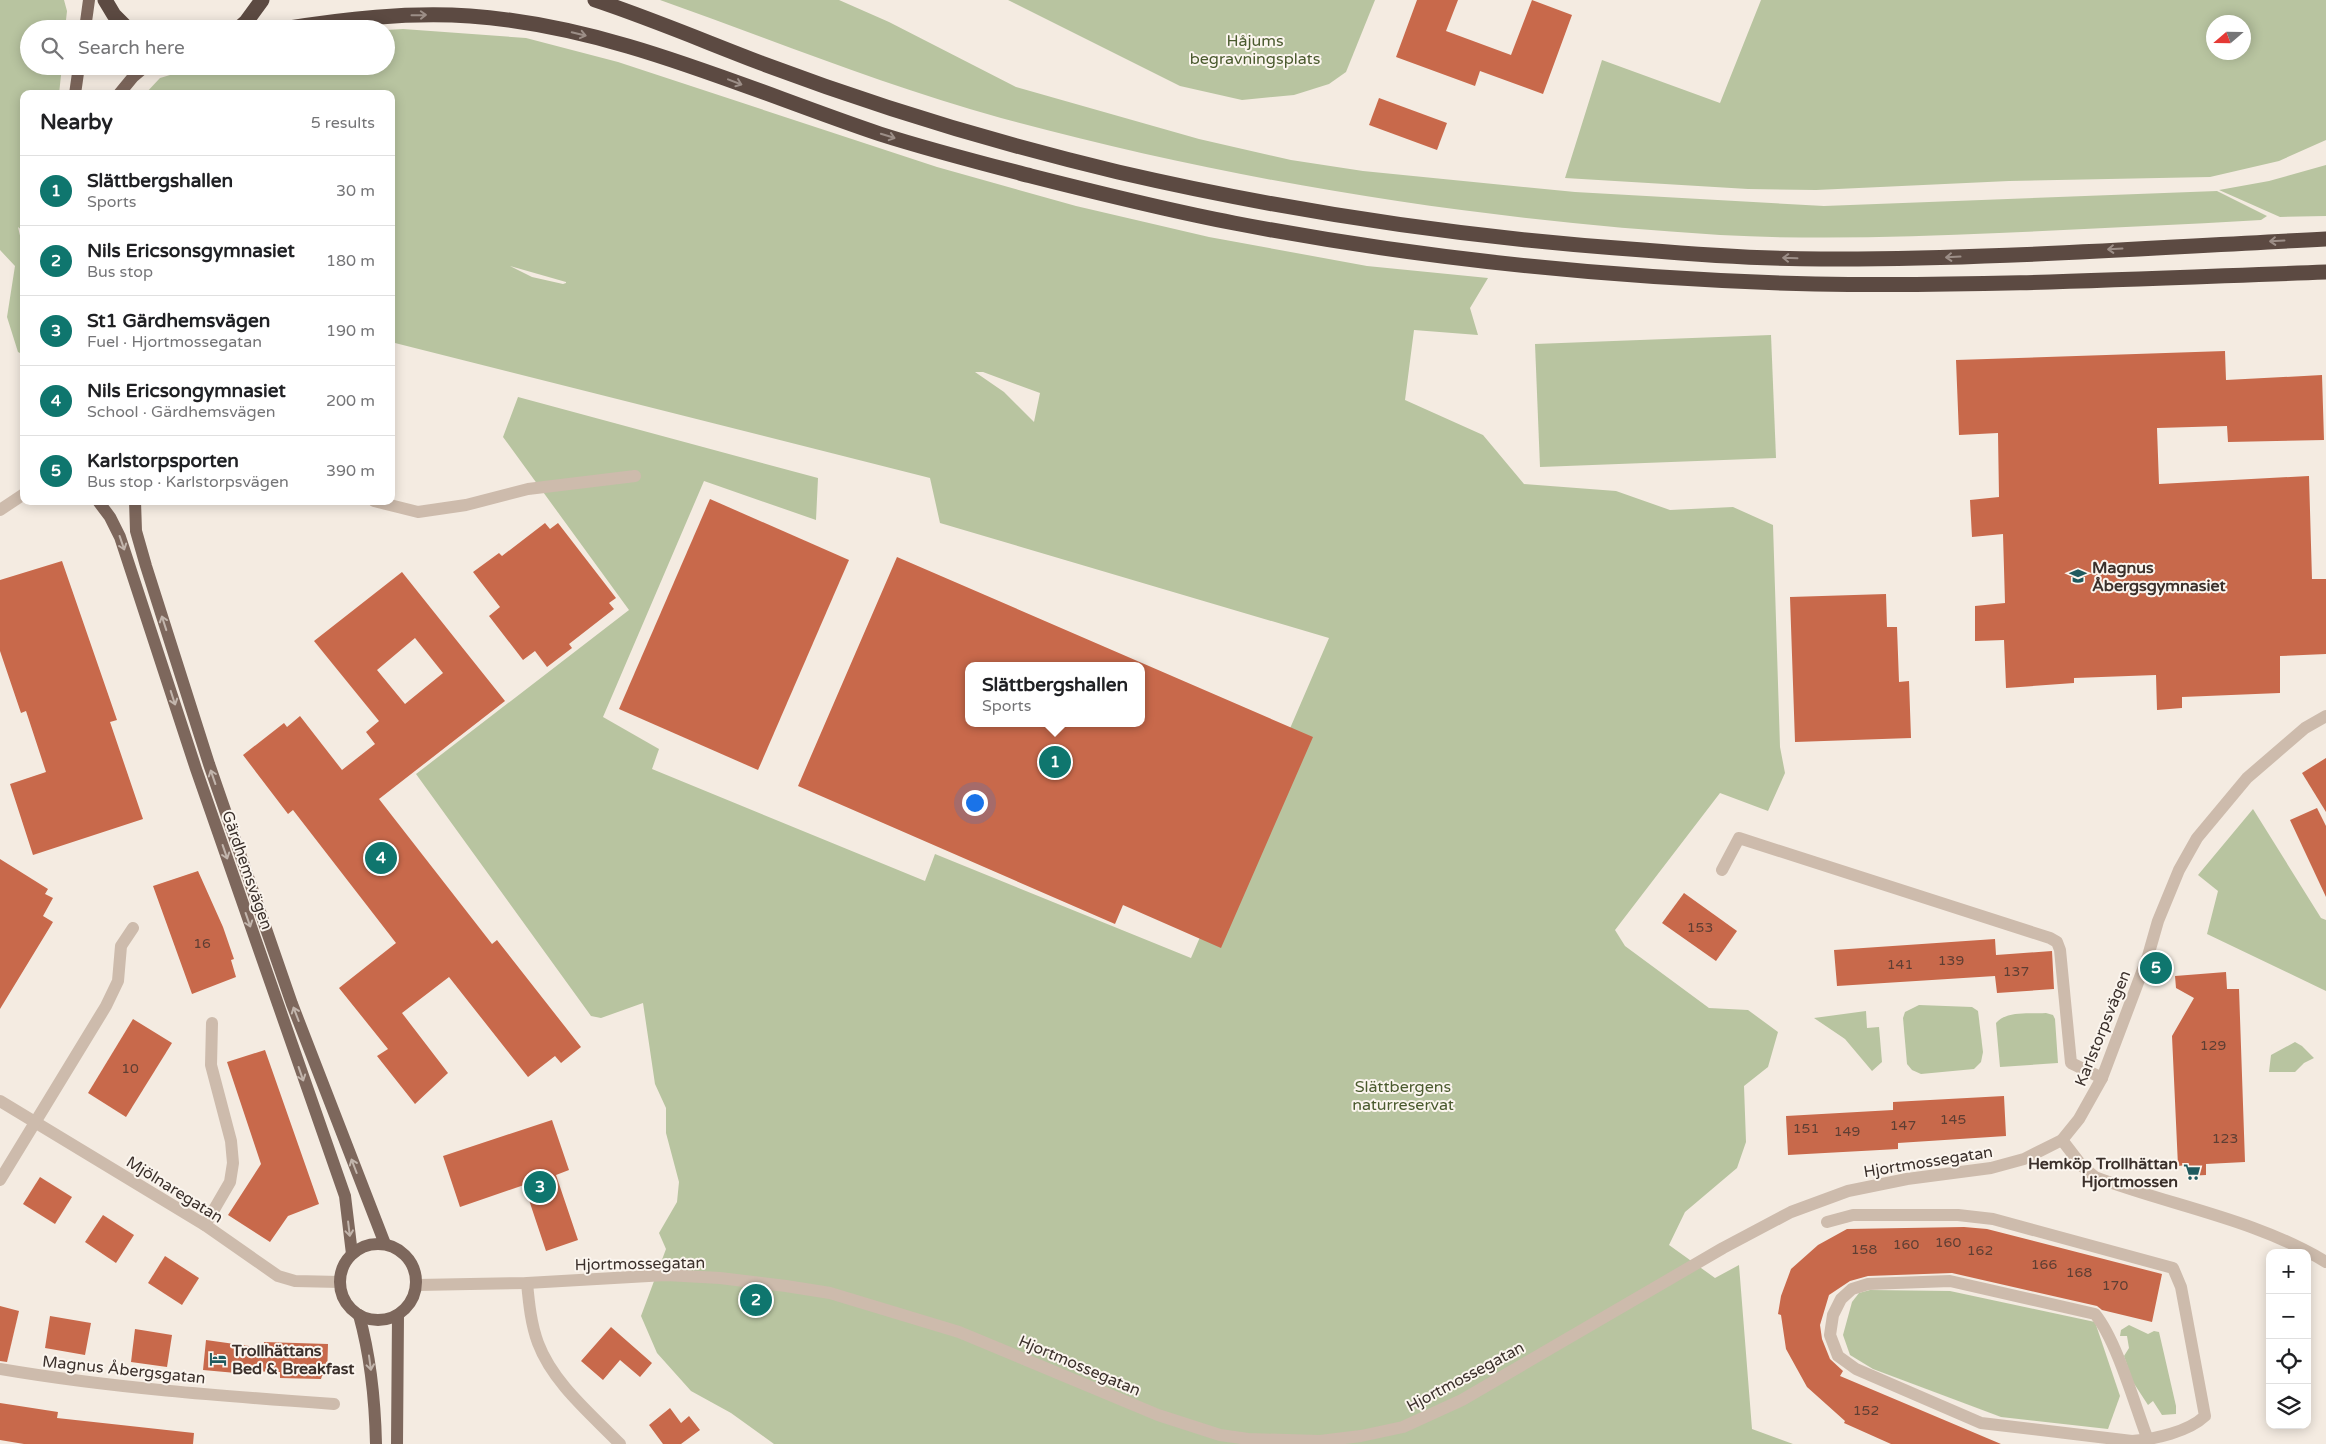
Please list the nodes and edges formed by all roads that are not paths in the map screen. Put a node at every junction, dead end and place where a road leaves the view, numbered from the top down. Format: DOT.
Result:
graph roads {
  1 [pos="89,0"];
  2 [pos="105,0"];
  3 [pos="262,0"];
  4 [pos="596,0"];
  5 [pos="86,20"];
  6 [pos="119,20"];
  7 [pos="247,20"];
  8 [pos="352,20"];
  9 [pos="78,75"];
  10 [pos="135,75"];
  11 [pos="76,90"];
  12 [pos="122,90"];
  13 [pos="2326,239"];
  14 [pos="2326,272"];
  15 [pos="635,476"];
  16 [pos="20,497"];
  17 [pos="101,505"];
  18 [pos="135,505"];
  19 [pos="390,505"];
  20 [pos="0,510"];
  21 [pos="2326,716"];
  22 [pos="1722,870"];
  23 [pos="133,928"];
  24 [pos="212,1023"];
  25 [pos="2102,1078"];
  26 [pos="0,1101"];
  27 [pos="35,1123"];
  28 [pos="2062,1140"];
  29 [pos="0,1180"];
  30 [pos="1827,1222"];
  31 [pos="205,1226"];
  32 [pos="385,1244"];
  33 [pos="352,1254"];
  34 [pos="2326,1262"];
  35 [pos="340,1282"];
  36 [pos="527,1283"];
  37 [pos="417,1285"];
  38 [pos="359,1315"];
  39 [pos="398,1315"];
  40 [pos="0,1369"];
  41 [pos="334,1404"];
  42 [pos="2148,1440"];
  43 [pos="376,1444"];
  44 [pos="398,1444"];
  45 [pos="620,1444"];
  1 -- 5 [label="main road"];
  2 -- 6 [label="highway"];
  3 -- 7 [label="highway"];
  13 -- 4 [label="highway, one-way"];
  8 -- 14 [label="highway, one-way"];
  9 -- 11 [label="main road"];
  10 -- 12 [label="main road"];
  15 -- 19 [label="street"];
  16 -- 20 [label="street"];
  17 -- 33 [label="main road, Gärdhemsvägen, one-way"];
  32 -- 18 [label="main road, Gärdhemsvägen, one-way"];
  21 -- 25 [label="street, Karlstorpsvägen"];
  22 -- 25 [label="street"];
  23 -- 27 [label="street"];
  24 -- 31 [label="street"];
  25 -- 28 [label="street, Karlstorpsvägen"];
  26 -- 27 [label="street, Mjölnaregatan"];
  27 -- 29 [label="street"];
  27 -- 31 [label="street, Mjölnaregatan"];
  28 -- 34 [label="street"];
  28 -- 36 [label="street, Hjortmossegatan"];
  30 -- 42 [label="street"];
  31 -- 35 [label="street, Mjölnaregatan"];
  32 -- 33 [label="main road"];
  32 -- 37 [label="main road"];
  33 -- 35 [label="main road"];
  35 -- 38 [label="main road"];
  36 -- 37 [label="street, Hjortmossegatan"];
  36 -- 45 [label="street"];
  37 -- 39 [label="main road"];
  38 -- 39 [label="main road"];
  38 -- 43 [label="main road, one-way"];
  39 -- 44 [label="main road"];
  40 -- 41 [label="street, Magnus Åbergsgatan"];
  42 -- 42 [label="street"];
}
